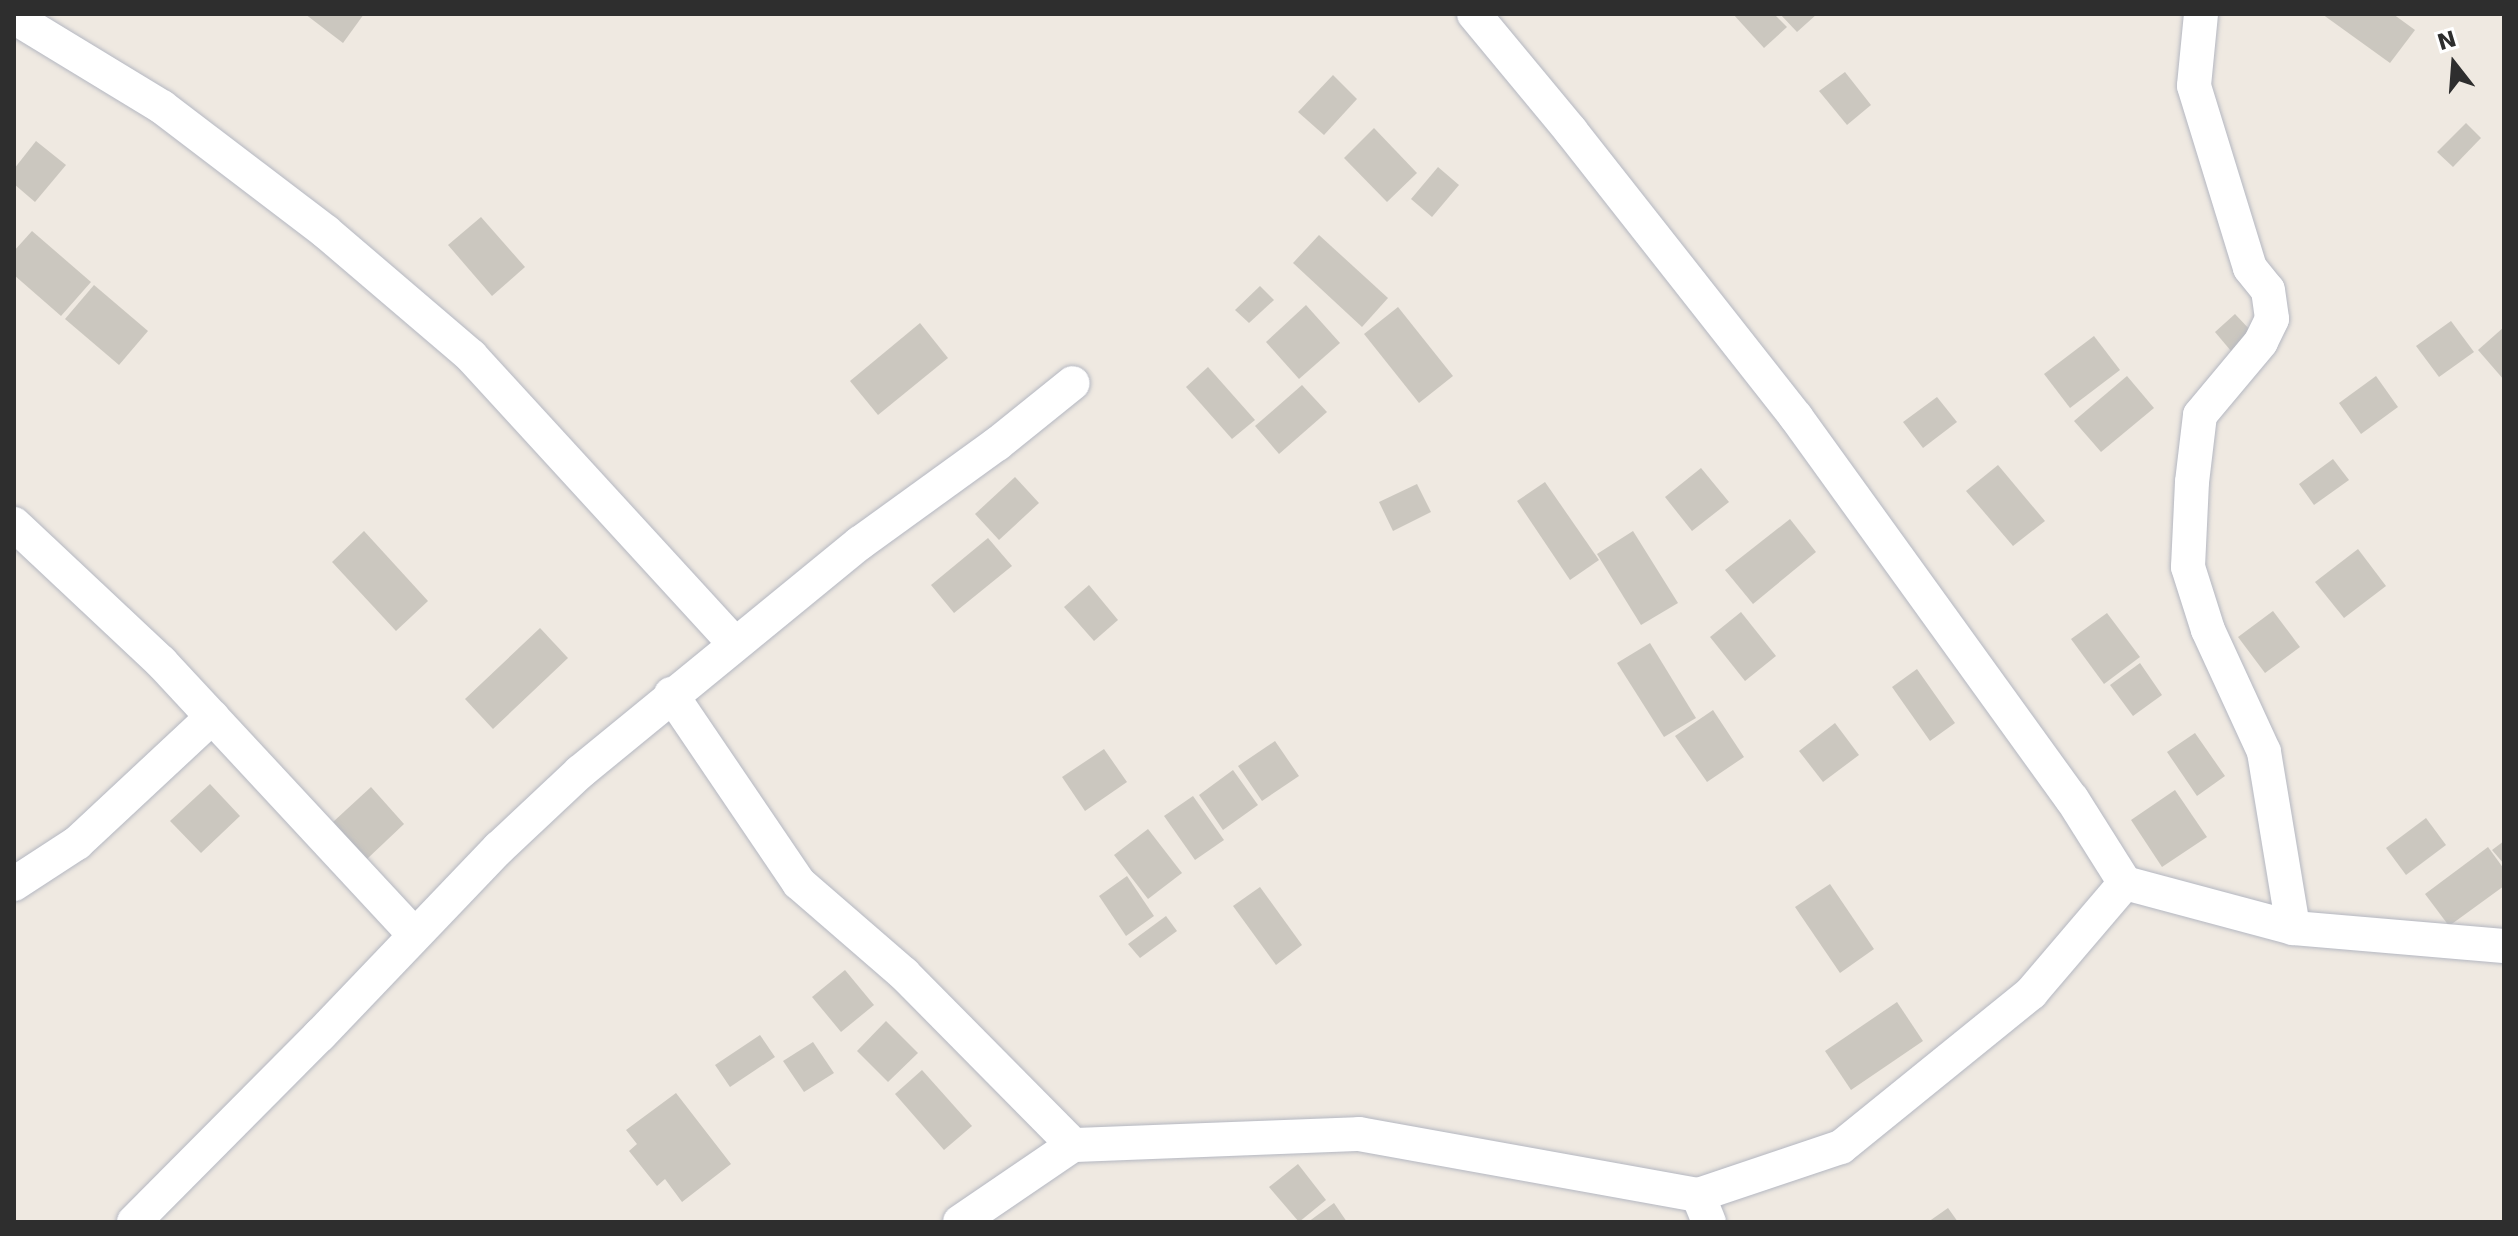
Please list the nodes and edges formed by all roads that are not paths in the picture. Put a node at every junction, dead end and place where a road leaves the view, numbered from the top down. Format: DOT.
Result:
graph roads {
  1 [pos="1474,14"];
  2 [pos="2201,14"];
  3 [pos="14,17"];
  4 [pos="1073,383"];
  5 [pos="14,524"];
  6 [pos="734,643"];
  7 [pos="671,694"];
  8 [pos="212,717"];
  9 [pos="2125,883"];
  10 [pos="14,884"];
  11 [pos="2293,928"];
  12 [pos="414,934"];
  13 [pos="2504,946"];
  14 [pos="1073,1145"];
  15 [pos="1704,1208"];
  16 [pos="134,1222"];
  17 [pos="960,1222"];
  1 -- 9 [label="street"];
  2 -- 11 [label="street"];
  3 -- 6 [label="street"];
  4 -- 6 [label="street"];
  5 -- 8 [label="street"];
  6 -- 7 [label="street"];
  7 -- 12 [label="street"];
  7 -- 14 [label="street"];
  8 -- 10 [label="street"];
  8 -- 12 [label="street"];
  9 -- 11 [label="street"];
  9 -- 15 [label="street"];
  11 -- 13 [label="street"];
  12 -- 16 [label="street"];
  14 -- 15 [label="street"];
  14 -- 17 [label="street"];
}
